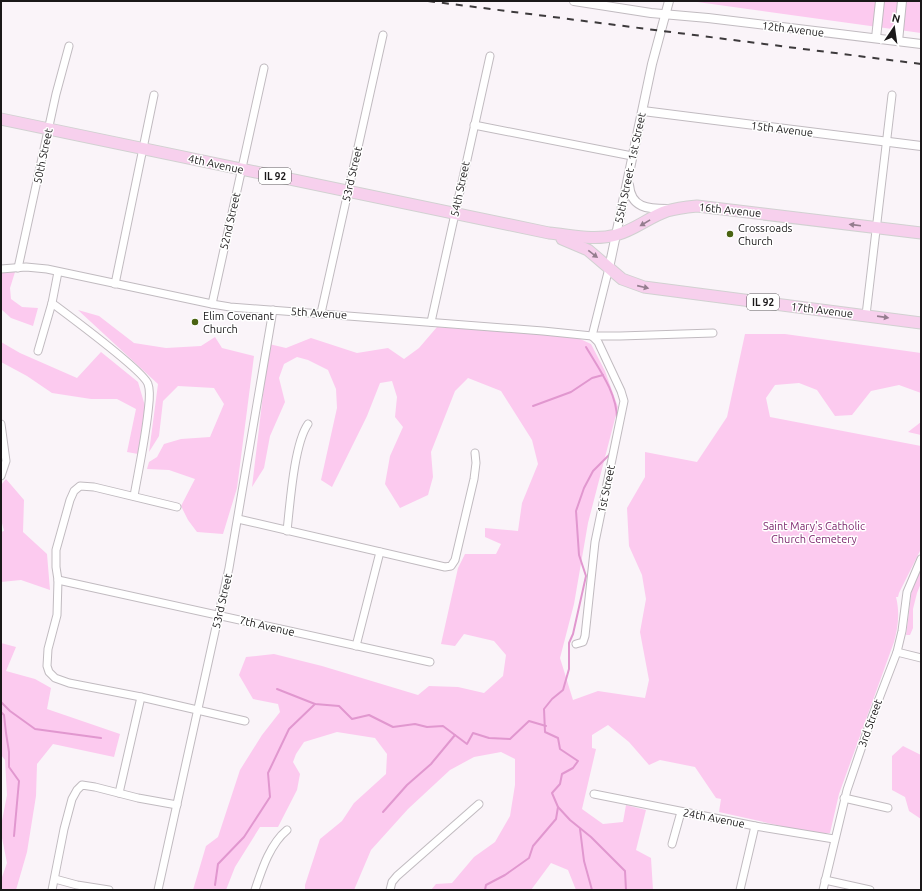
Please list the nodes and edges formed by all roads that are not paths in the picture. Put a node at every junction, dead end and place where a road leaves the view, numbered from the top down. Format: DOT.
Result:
graph roads {
  1 [pos="574,1"];
  2 [pos="669,1"];
  3 [pos="880,1"];
  4 [pos="902,1"];
  5 [pos="665,14"];
  6 [pos="383,35"];
  7 [pos="876,38"];
  8 [pos="898,41"];
  9 [pos="921,44"];
  10 [pos="69,46"];
  11 [pos="490,56"];
  12 [pos="264,68"];
  13 [pos="154,95"];
  14 [pos="892,95"];
  15 [pos="643,111"];
  16 [pos="1,119"];
  17 [pos="474,125"];
  18 [pos="49,129"];
  19 [pos="888,142"];
  20 [pos="921,146"];
  21 [pos="144,148"];
  22 [pos="632,156"];
  23 [pos="242,169"];
  24 [pos="628,176"];
  25 [pos="348,191"];
  26 [pos="676,208"];
  27 [pos="454,213"];
  28 [pos="876,228"];
  29 [pos="549,233"];
  30 [pos="921,234"];
  31 [pos="615,236"];
  32 [pos="18,268"];
  33 [pos="609,268"];
  34 [pos="1,269"];
  35 [pos="58,272"];
  36 [pos="115,284"];
  37 [pos="52,303"];
  38 [pos="212,304"];
  39 [pos="273,310"];
  40 [pos="321,314"];
  41 [pos="866,315"];
  42 [pos="431,322"];
  43 [pos="921,323"];
  44 [pos="714,334"];
  45 [pos="592,336"];
  46 [pos="38,351"];
  47 [pos="1,424"];
  48 [pos="308,424"];
  49 [pos="475,453"];
  50 [pos="1,476"];
  51 [pos="134,496"];
  52 [pos="177,507"];
  53 [pos="238,519"];
  54 [pos="287,531"];
  55 [pos="380,552"];
  56 [pos="921,558"];
  57 [pos="58,580"];
  58 [pos="219,615"];
  59 [pos="576,644"];
  60 [pos="356,646"];
  61 [pos="896,652"];
  62 [pos="921,658"];
  63 [pos="430,662"];
  64 [pos="141,697"];
  65 [pos="198,710"];
  66 [pos="245,721"];
  67 [pos="119,793"];
  68 [pos="594,794"];
  69 [pos="844,798"];
  70 [pos="479,804"];
  71 [pos="177,805"];
  72 [pos="888,808"];
  73 [pos="681,812"];
  74 [pos="755,826"];
  75 [pos="288,830"];
  76 [pos="834,839"];
  77 [pos="672,844"];
  78 [pos="55,880"];
  79 [pos="825,880"];
  80 [pos="52,890"];
  81 [pos="110,890"];
  82 [pos="158,890"];
  83 [pos="255,890"];
  84 [pos="390,890"];
  85 [pos="740,890"];
  86 [pos="823,890"];
  87 [pos="870,890"];
  1 -- 5 [label="street, 12th Avenue"];
  2 -- 5 [label="street, 55th Street - 1st Street"];
  3 -- 7 [label="street"];
  4 -- 8 [label="street"];
  5 -- 7 [label="street, 12th Avenue"];
  5 -- 15 [label="street, 55th Street - 1st Street"];
  6 -- 25 [label="street, 53rd Street"];
  7 -- 8 [label="street, 12th Avenue"];
  8 -- 9 [label="street, 12th Avenue"];
  10 -- 18 [label="street, 50th Street"];
  11 -- 17 [label="street, 54th Street"];
  12 -- 23 [label="street, 52nd Street"];
  13 -- 21 [label="street"];
  14 -- 19 [label="street"];
  15 -- 19 [label="street, 15th Avenue"];
  15 -- 22 [label="street, 55th Street - 1st Street"];
  16 -- 18 [label="main road, 4th Avenue / IL 92"];
  17 -- 22 [label="street"];
  17 -- 27 [label="street, 54th Street"];
  18 -- 21 [label="main road, 4th Avenue / IL 92"];
  18 -- 32 [label="street, 50th Street"];
  19 -- 20 [label="street, 15th Avenue"];
  19 -- 28 [label="street"];
  21 -- 23 [label="main road, 4th Avenue / IL 92"];
  21 -- 36 [label="street"];
  22 -- 24 [label="street, 55th Street - 1st Street"];
  23 -- 25 [label="main road, 4th Avenue / IL 92"];
  23 -- 38 [label="street, 52nd Street"];
  24 -- 26 [label="street"];
  24 -- 31 [label="street, 55th Street - 1st Street"];
  25 -- 27 [label="main road, 4th Avenue / IL 92"];
  25 -- 40 [label="street, 53rd Street"];
  28 -- 26 [label="main road, 16th Avenue / IL 92, one-way"];
  26 -- 31 [label="main road, 16th Avenue / IL 92, one-way"];
  27 -- 29 [label="main road, 4th Avenue / IL 92"];
  27 -- 42 [label="street, 54th Street"];
  28 -- 30 [label="main road, 16th Avenue / IL 92"];
  28 -- 41 [label="street"];
  29 -- 31 [label="main road, 4th Avenue / IL 92"];
  29 -- 33 [label="main road, 4th Avenue / IL 92, one-way"];
  31 -- 33 [label="street, 55th Street - 1st Street"];
  32 -- 34 [label="street, 5th Avenue"];
  32 -- 35 [label="street, 5th Avenue"];
  33 -- 41 [label="main road, 17th Avenue / IL 92, one-way"];
  33 -- 45 [label="street, 55th Street - 1st Street"];
  35 -- 36 [label="street, 5th Avenue"];
  35 -- 37 [label="street"];
  36 -- 38 [label="street, 5th Avenue"];
  37 -- 46 [label="street"];
  37 -- 51 [label="street"];
  38 -- 39 [label="street, 5th Avenue"];
  39 -- 40 [label="street, 5th Avenue"];
  39 -- 53 [label="street, 53rd Street"];
  40 -- 42 [label="street, 5th Avenue"];
  41 -- 43 [label="main road, 17th Avenue / IL 92, one-way"];
  42 -- 45 [label="street, 5th Avenue"];
  44 -- 45 [label="street, 5th Avenue"];
  45 -- 59 [label="street, 1st Street"];
  47 -- 50 [label="street"];
  48 -- 54 [label="street"];
  49 -- 55 [label="street"];
  51 -- 52 [label="street"];
  51 -- 57 [label="street"];
  53 -- 54 [label="street"];
  53 -- 58 [label="street, 53rd Street"];
  54 -- 55 [label="street"];
  55 -- 60 [label="street"];
  56 -- 61 [label="street, 3rd Street"];
  57 -- 58 [label="street, 7th Avenue"];
  57 -- 64 [label="street"];
  58 -- 60 [label="street, 7th Avenue"];
  58 -- 65 [label="street, 53rd Street"];
  60 -- 63 [label="street, 7th Avenue"];
  61 -- 62 [label="street"];
  61 -- 69 [label="street, 3rd Street"];
  64 -- 65 [label="street"];
  64 -- 67 [label="street"];
  65 -- 66 [label="street"];
  65 -- 71 [label="street, 53rd Street"];
  67 -- 71 [label="street"];
  67 -- 78 [label="street"];
  68 -- 73 [label="street, 24th Avenue"];
  69 -- 72 [label="street"];
  69 -- 76 [label="street, 3rd Street"];
  70 -- 84 [label="street"];
  71 -- 82 [label="street, 53rd Street"];
  73 -- 74 [label="street, 24th Avenue"];
  73 -- 77 [label="street"];
  74 -- 76 [label="street, 24th Avenue"];
  74 -- 85 [label="street"];
  75 -- 83 [label="street"];
  76 -- 79 [label="street, 3rd Street"];
  78 -- 80 [label="street"];
  78 -- 81 [label="street"];
  79 -- 86 [label="street, 3rd Street"];
  79 -- 87 [label="street"];
}
